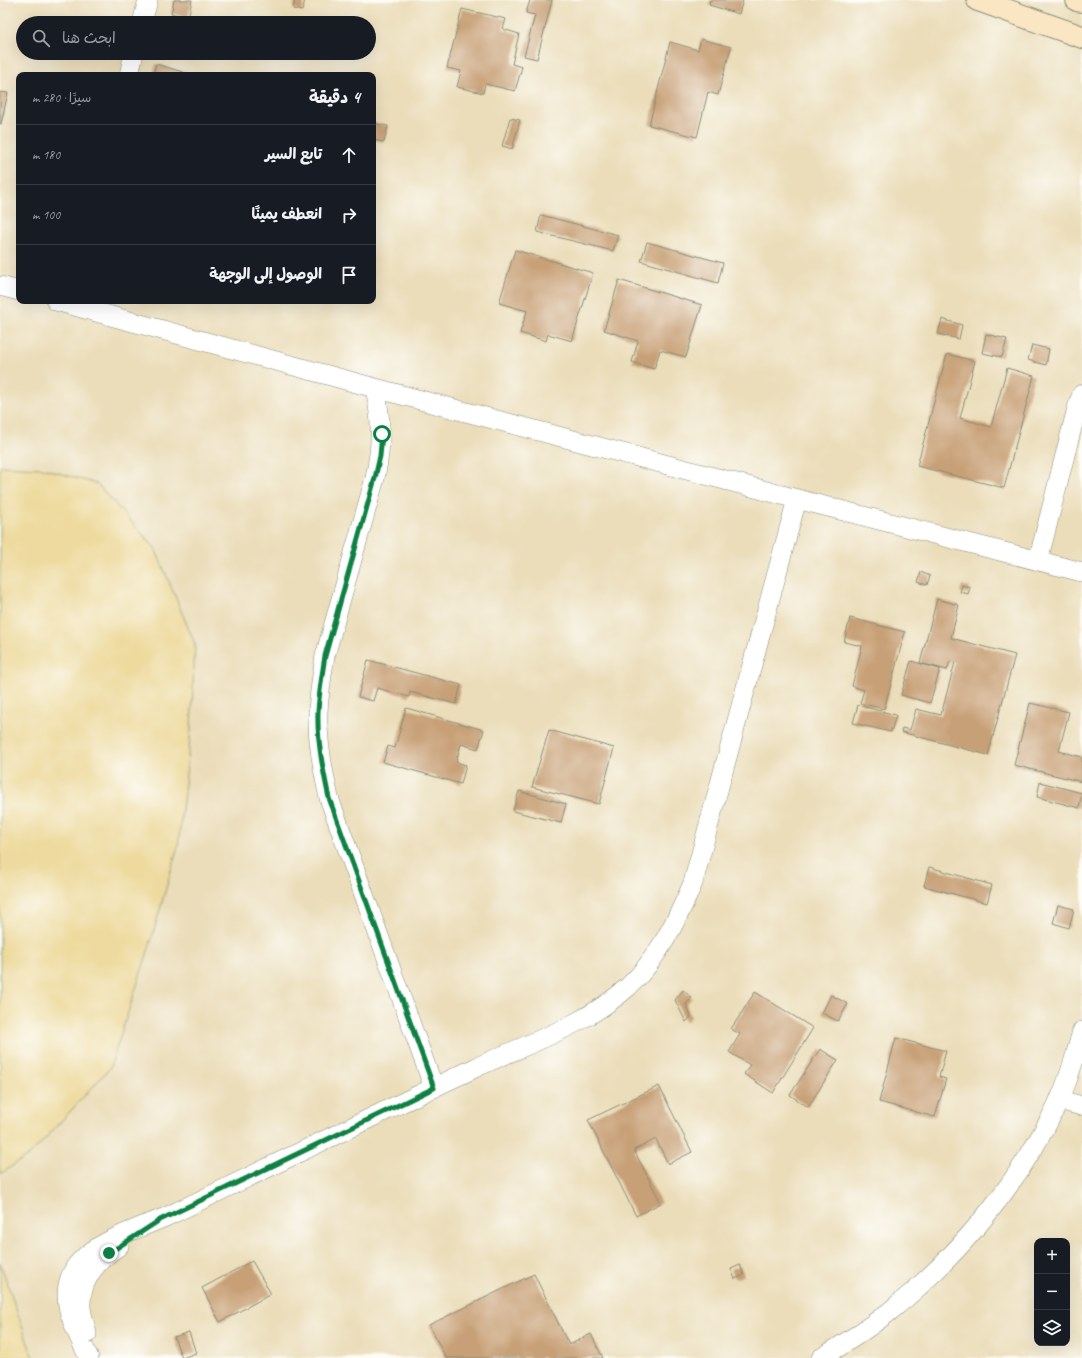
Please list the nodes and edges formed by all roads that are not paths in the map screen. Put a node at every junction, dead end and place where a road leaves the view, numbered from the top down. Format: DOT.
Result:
graph roads {
  1 [pos="148,0"];
  2 [pos="978,0"];
  3 [pos="1077,0"];
  4 [pos="1082,1"];
  5 [pos="144,16"];
  6 [pos="1082,37"];
  7 [pos="132,60"];
  8 [pos="129,72"];
  9 [pos="0,286"];
  10 [pos="16,290"];
  11 [pos="72,304"];
  12 [pos="375,388"];
  13 [pos="1082,394"];
  14 [pos="797,499"];
  15 [pos="1038,561"];
  16 [pos="1082,572"];
  17 [pos="1082,1032"];
  18 [pos="434,1088"];
  19 [pos="1059,1100"];
  20 [pos="1082,1106"];
  21 [pos="160,1220"];
  22 [pos="89,1358"];
  23 [pos="93,1358"];
  24 [pos="821,1358"];
  1 -- 5 [label="street"];
  2 -- 6 [label="street"];
  3 -- 4 [label="street"];
  7 -- 8 [label="street"];
  9 -- 10 [label="street"];
  11 -- 12 [label="street"];
  12 -- 14 [label="street"];
  12 -- 18 [label="street"];
  13 -- 15 [label="street"];
  14 -- 15 [label="street"];
  14 -- 18 [label="street"];
  15 -- 16 [label="street"];
  17 -- 19 [label="street"];
  18 -- 21 [label="street"];
  19 -- 20 [label="street"];
  19 -- 24 [label="street"];
  21 -- 22 [label="street"];
  21 -- 23 [label="street"];
}
